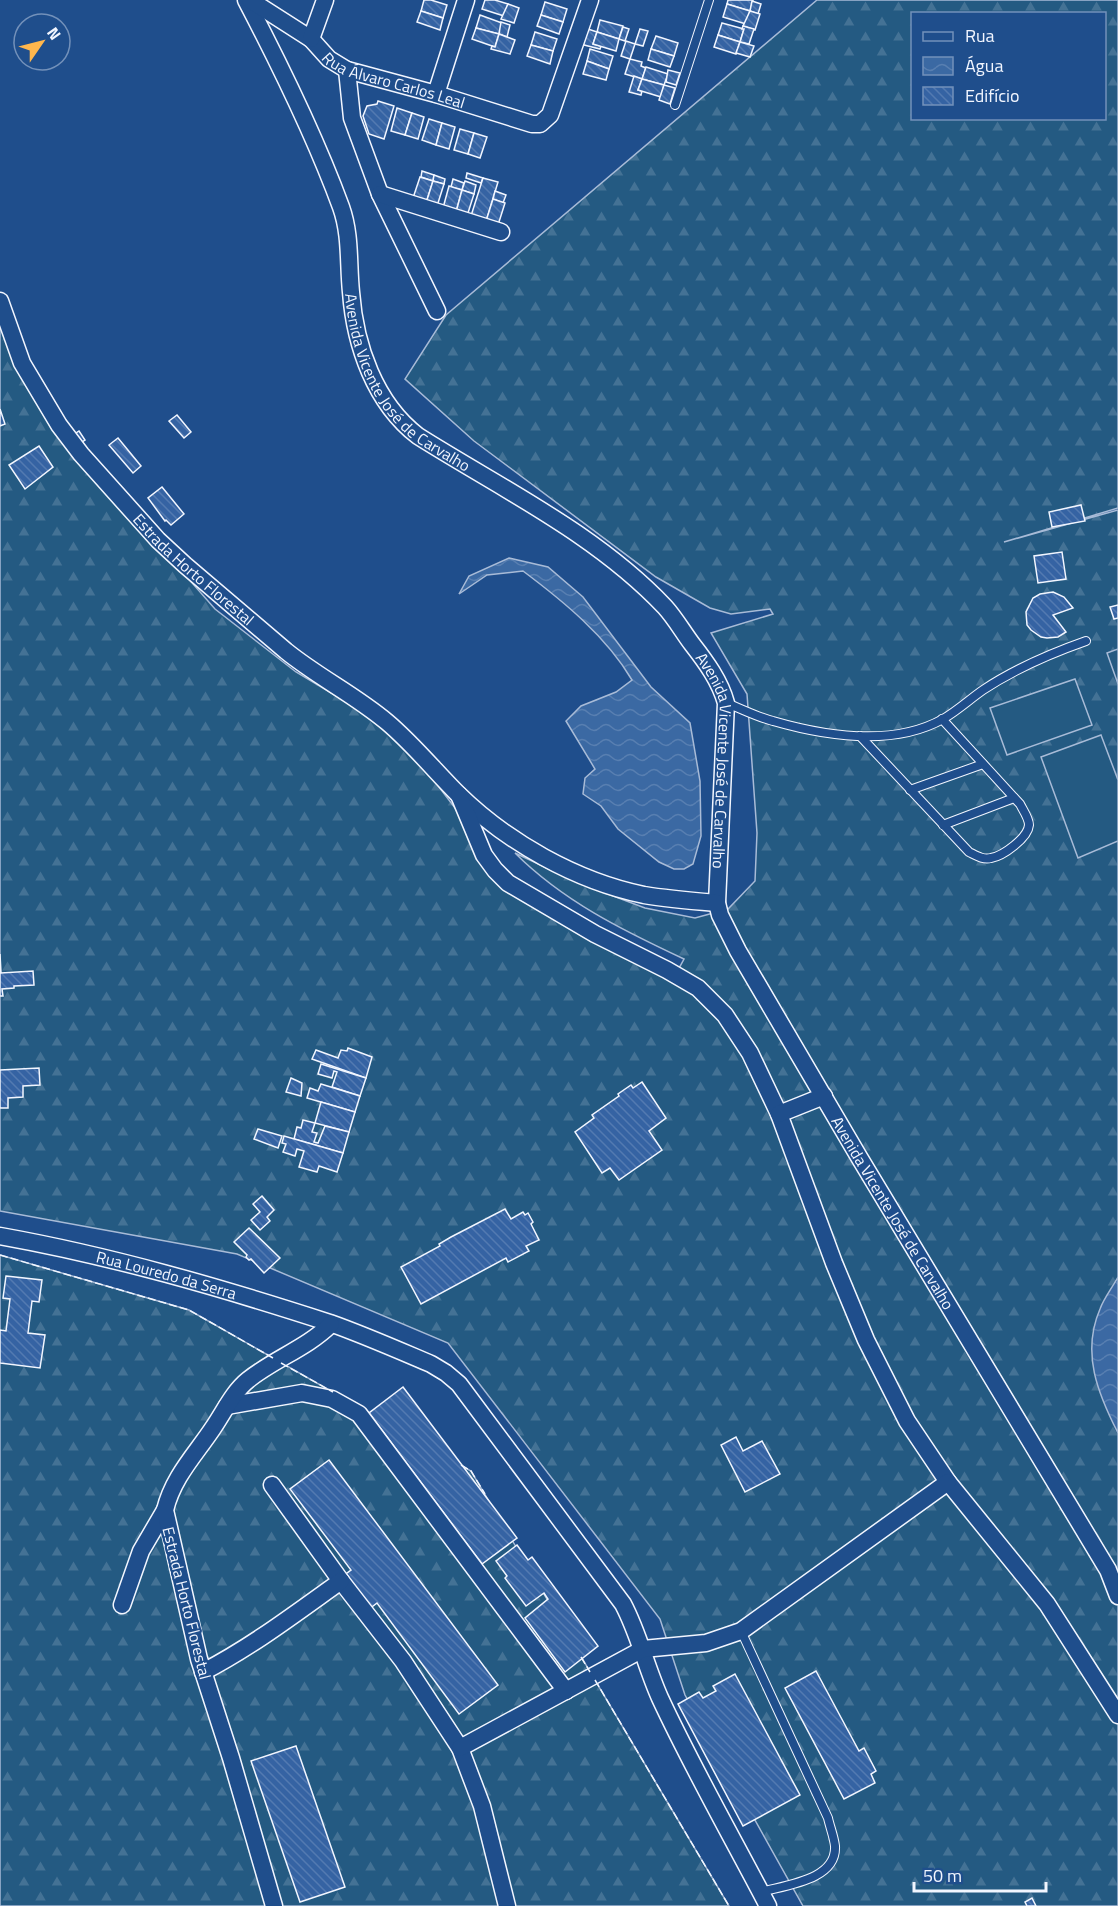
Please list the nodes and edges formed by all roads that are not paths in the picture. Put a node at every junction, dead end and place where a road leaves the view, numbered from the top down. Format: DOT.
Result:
graph roads {
  1 [pos="248,0"];
  2 [pos="325,0"];
  3 [pos="466,0"];
  4 [pos="590,0"];
  5 [pos="709,0"];
  6 [pos="311,39"];
  7 [pos="347,70"];
  8 [pos="436,94"];
  9 [pos="675,105"];
  10 [pos="380,194"];
  11 [pos="501,232"];
  12 [pos="0,301"];
  13 [pos="437,311"];
  14 [pos="1086,641"];
  15 [pos="726,703"];
  16 [pos="942,719"];
  17 [pos="860,736"];
  18 [pos="983,764"];
  19 [pos="454,790"];
  20 [pos="910,790"];
  21 [pos="1014,798"];
  22 [pos="944,825"];
  23 [pos="717,903"];
  24 [pos="824,1096"];
  25 [pos="779,1114"];
  26 [pos="0,1236"];
  27 [pos="331,1324"];
  28 [pos="227,1406"];
  29 [pos="948,1482"];
  30 [pos="272,1485"];
  31 [pos="165,1510"];
  32 [pos="341,1581"];
  33 [pos="1118,1596"];
  34 [pos="122,1605"];
  35 [pos="741,1631"];
  36 [pos="643,1649"];
  37 [pos="203,1672"];
  38 [pos="566,1691"];
  39 [pos="1118,1715"];
  40 [pos="460,1748"];
  41 [pos="765,1899"];
  42 [pos="274,1906"];
  43 [pos="507,1906"];
  1 -- 6 [label="street, Rua Álvaro Carlos Leal"];
  1 -- 15 [label="street, Avenida Vicente José de Carvalho"];
  2 -- 6 [label="street"];
  3 -- 8 [label="street"];
  4 -- 8 [label="street, Rua Álvaro Carlos Leal"];
  5 -- 9 [label="lane"];
  6 -- 7 [label="street, Rua Álvaro Carlos Leal"];
  7 -- 8 [label="street, Rua Álvaro Carlos Leal"];
  7 -- 10 [label="street"];
  10 -- 11 [label="street"];
  10 -- 13 [label="street"];
  12 -- 19 [label="street, Estrada Horto Florestal"];
  14 -- 16 [label="lane"];
  15 -- 17 [label="lane"];
  15 -- 23 [label="street, Avenida Vicente José de Carvalho"];
  16 -- 17 [label="lane"];
  16 -- 18 [label="lane"];
  17 -- 20 [label="lane"];
  18 -- 20 [label="lane"];
  18 -- 21 [label="lane"];
  19 -- 23 [label="street"];
  19 -- 25 [label="street"];
  20 -- 22 [label="lane"];
  21 -- 22 [label="lane"];
  21 -- 22 [label="lane"];
  23 -- 24 [label="street, Avenida Vicente José de Carvalho"];
  24 -- 25 [label="street"];
  24 -- 33 [label="street, Avenida Vicente José de Carvalho"];
  25 -- 29 [label="street"];
  26 -- 27 [label="street, Rua Louredo da Serra"];
  27 -- 28 [label="street, Estrada Horto Florestal"];
  27 -- 36 [label="street, Rua Louredo da Serra"];
  28 -- 31 [label="street, Estrada Horto Florestal"];
  28 -- 38 [label="street"];
  29 -- 35 [label="street"];
  29 -- 39 [label="street"];
  30 -- 32 [label="street"];
  31 -- 34 [label="street"];
  31 -- 37 [label="street, Estrada Horto Florestal"];
  32 -- 37 [label="street"];
  32 -- 40 [label="street"];
  35 -- 36 [label="street"];
  35 -- 41 [label="lane"];
  36 -- 38 [label="street"];
  36 -- 41 [label="street, Rua Louredo da Serra"];
  37 -- 42 [label="street, Estrada Horto Florestal"];
  38 -- 40 [label="street"];
  40 -- 43 [label="street"];
}
